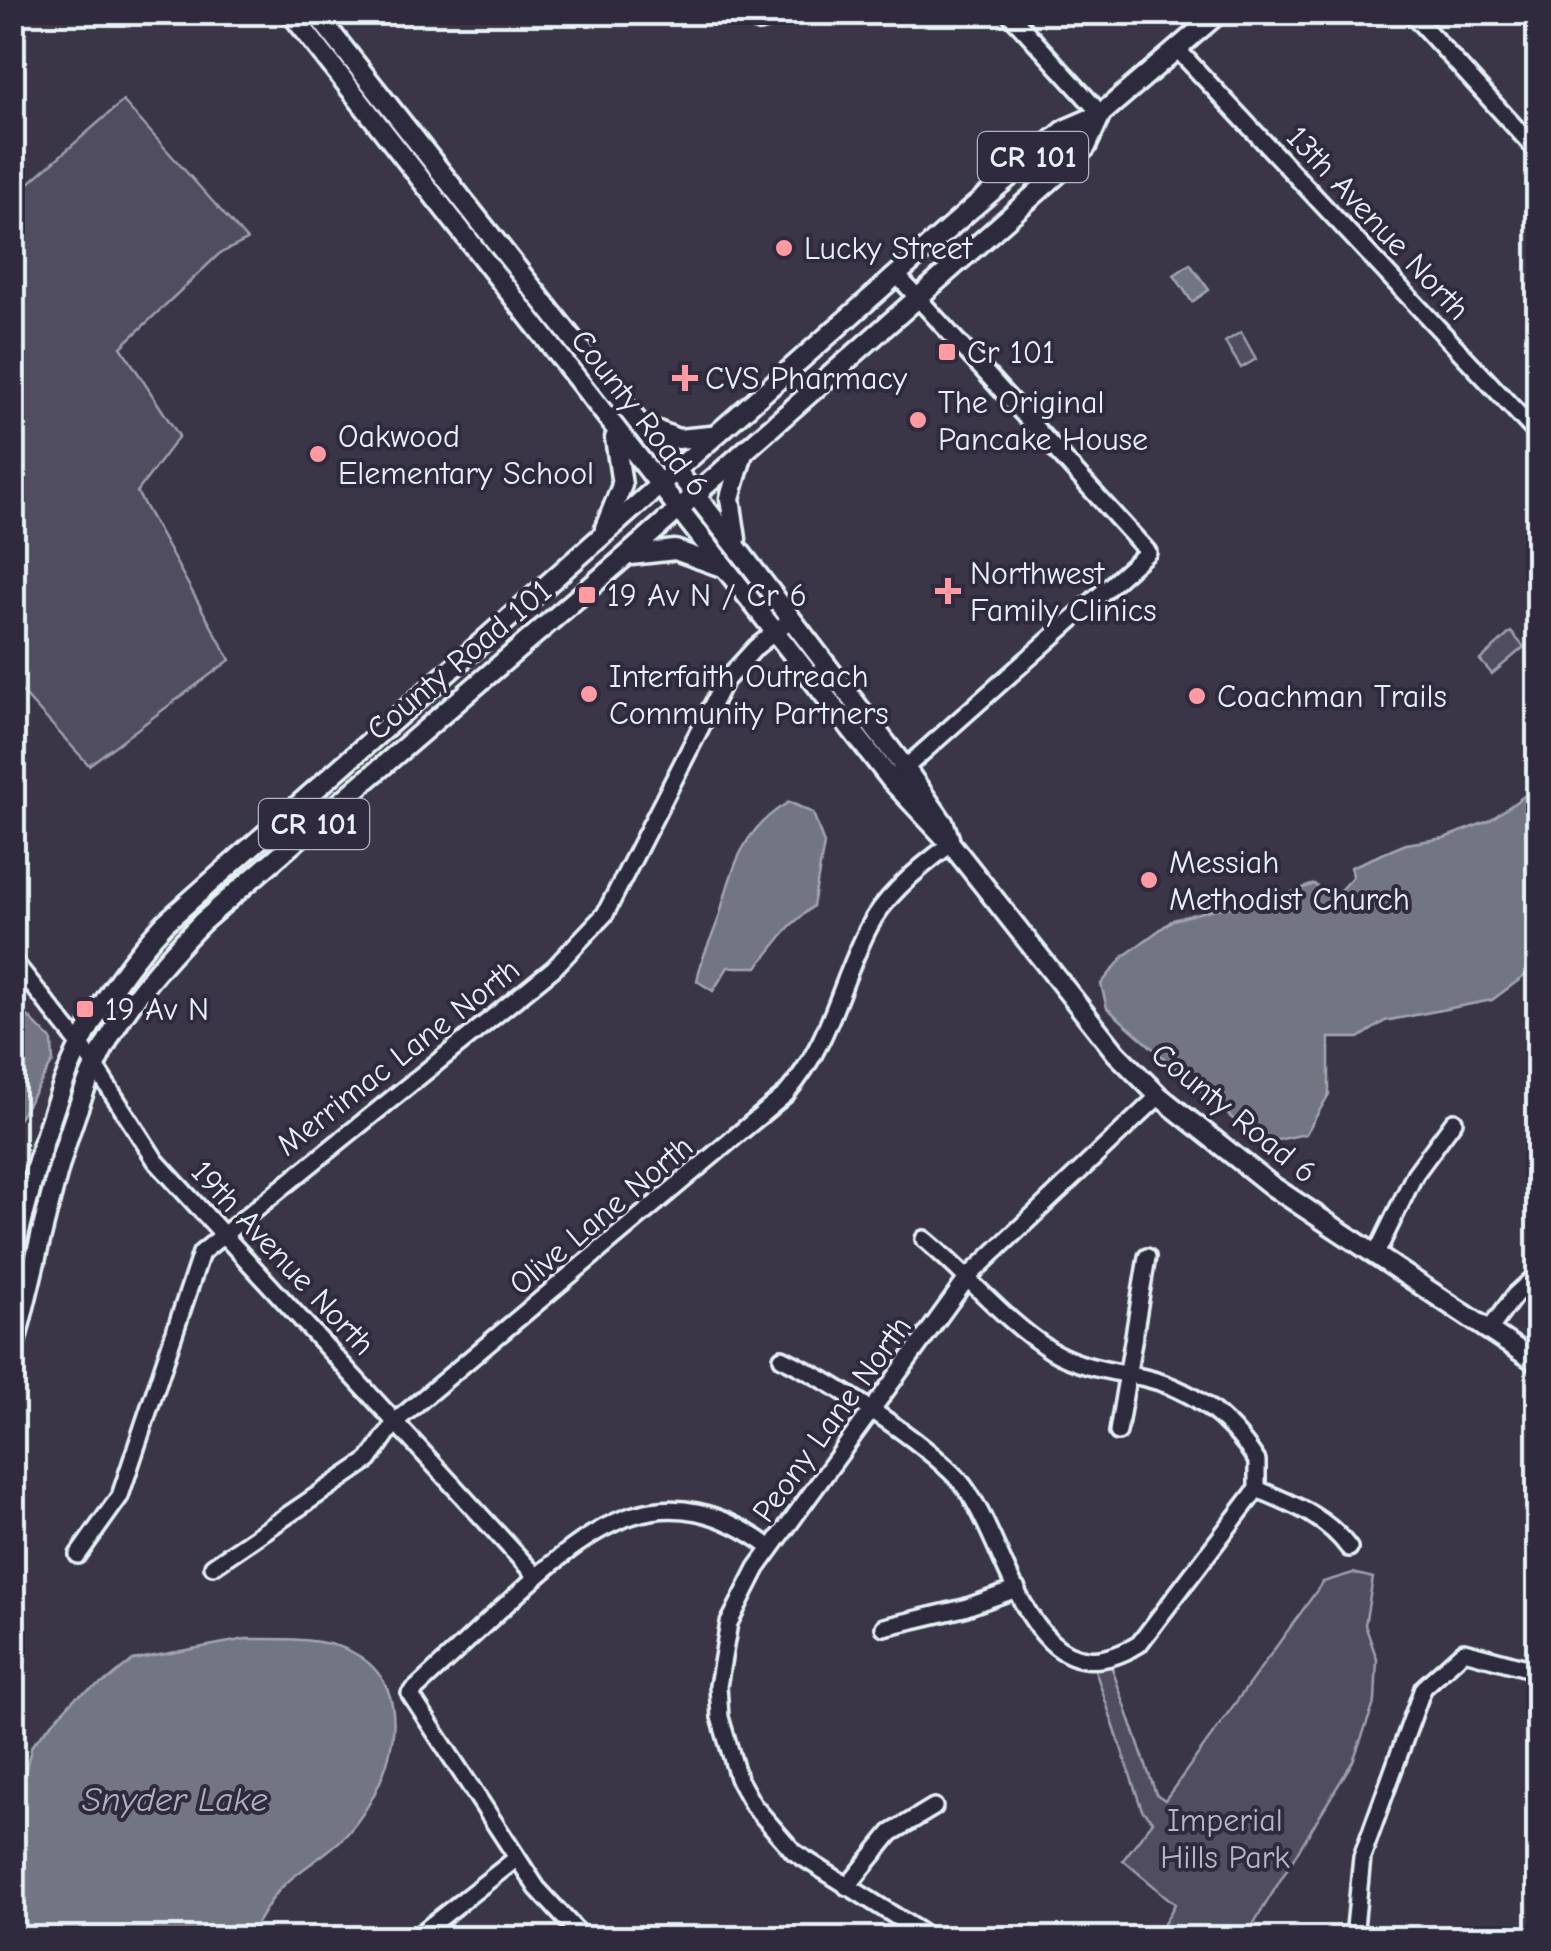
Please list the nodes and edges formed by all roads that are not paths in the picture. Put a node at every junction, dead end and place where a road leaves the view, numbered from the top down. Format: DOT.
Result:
graph roads {
  1 [pos="290,12"];
  2 [pos="314,12"];
  3 [pos="728,12"];
  4 [pos="795,12"];
  5 [pos="1008,12"];
  6 [pos="1220,12"];
  7 [pos="1410,12"];
  8 [pos="1177,49"];
  9 [pos="1101,114"];
  10 [pos="1538,152"];
  11 [pos="897,275"];
  12 [pos="918,299"];
  13 [pos="636,421"];
  14 [pos="612,428"];
  15 [pos="716,435"];
  16 [pos="1538,435"];
  17 [pos="744,450"];
  18 [pos="676,472"];
  19 [pos="658,487"];
  20 [pos="694,494"];
  21 [pos="676,510"];
  22 [pos="602,535"];
  23 [pos="738,550"];
  24 [pos="626,556"];
  25 [pos="724,568"];
  26 [pos="792,619"];
  27 [pos="774,632"];
  28 [pos="898,774"];
  29 [pos="950,844"];
  30 [pos="12,959"];
  31 [pos="80,1044"];
  32 [pos="94,1066"];
  33 [pos="1159,1096"];
  34 [pos="1454,1121"];
  35 [pos="224,1230"];
  36 [pos="924,1239"];
  37 [pos="1375,1256"];
  38 [pos="1147,1257"];
  39 [pos="12,1259"];
  40 [pos="1538,1274"];
  41 [pos="969,1276"];
  42 [pos="1489,1330"];
  43 [pos="12,1354"];
  44 [pos="782,1358"];
  45 [pos="1538,1363"];
  46 [pos="1128,1375"];
  47 [pos="871,1413"];
  48 [pos="396,1421"];
  49 [pos="1118,1432"];
  50 [pos="1256,1489"];
  51 [pos="771,1548"];
  52 [pos="1349,1548"];
  53 [pos="78,1555"];
  54 [pos="212,1566"];
  55 [pos="536,1576"];
  56 [pos="1016,1589"];
  57 [pos="884,1627"];
  58 [pos="1538,1670"];
  59 [pos="934,1806"];
  60 [pos="517,1858"];
  61 [pos="847,1887"];
  62 [pos="415,1938"];
  63 [pos="583,1938"];
  64 [pos="930,1938"];
  65 [pos="1354,1938"];
  1 -- 14 [label="main road, County Road 6"];
  2 -- 13 [label="main road, County Road 6"];
  3 -- 4 [label="street"];
  5 -- 9 [label="street"];
  6 -- 8 [label="main road, County Road 101 / CR 101"];
  7 -- 10 [label="street"];
  8 -- 9 [label="main road, County Road 101 / CR 101"];
  8 -- 16 [label="street, 13th Avenue North"];
  9 -- 11 [label="main road, County Road 101 / CR 101"];
  9 -- 12 [label="main road, County Road 101 / CR 101"];
  11 -- 12 [label="street"];
  11 -- 15 [label="main road, County Road 101 / CR 101"];
  12 -- 17 [label="main road, County Road 101 / CR 101"];
  12 -- 28 [label="street"];
  13 -- 15 [label="main road"];
  13 -- 18 [label="main road, County Road 6"];
  14 -- 19 [label="main road, County Road 6"];
  14 -- 22 [label="main road"];
  15 -- 18 [label="main road, County Road 101 / CR 101"];
  17 -- 20 [label="main road, County Road 101 / CR 101"];
  17 -- 23 [label="main road"];
  18 -- 19 [label="main road, County Road 101 / CR 101"];
  18 -- 20 [label="main road, County Road 6"];
  19 -- 21 [label="main road, County Road 6"];
  19 -- 22 [label="main road, County Road 101 / CR 101"];
  20 -- 21 [label="main road, County Road 101 / CR 101"];
  20 -- 23 [label="main road, County Road 6"];
  21 -- 24 [label="main road, County Road 101 / CR 101"];
  21 -- 25 [label="main road, County Road 6"];
  22 -- 31 [label="main road, County Road 101 / CR 101"];
  23 -- 26 [label="main road, County Road 6"];
  24 -- 25 [label="main road"];
  24 -- 32 [label="main road, County Road 101 / CR 101"];
  25 -- 27 [label="main road, County Road 6"];
  26 -- 27 [label="street, Merrimac Lane North"];
  26 -- 28 [label="main road, County Road 6"];
  27 -- 28 [label="main road, County Road 6"];
  27 -- 35 [label="street, Merrimac Lane North"];
  28 -- 29 [label="main road, County Road 6"];
  29 -- 33 [label="main road, County Road 6"];
  29 -- 48 [label="street, Olive Lane North"];
  30 -- 31 [label="street, 19th Avenue North"];
  31 -- 32 [label="street, 19th Avenue North"];
  31 -- 39 [label="main road, County Road 101 / CR 101"];
  32 -- 35 [label="street, 19th Avenue North"];
  32 -- 43 [label="main road, County Road 101 / CR 101"];
  33 -- 37 [label="main road, County Road 6"];
  33 -- 41 [label="street, Peony Lane North"];
  34 -- 37 [label="street"];
  35 -- 48 [label="street, 19th Avenue North"];
  35 -- 53 [label="street, Merrimac Lane North"];
  36 -- 41 [label="street"];
  37 -- 42 [label="main road, County Road 6"];
  38 -- 46 [label="street"];
  40 -- 42 [label="street"];
  41 -- 46 [label="street"];
  41 -- 47 [label="street, Peony Lane North"];
  42 -- 45 [label="main road, County Road 6"];
  44 -- 47 [label="street"];
  46 -- 49 [label="street"];
  46 -- 50 [label="street"];
  47 -- 51 [label="street, Peony Lane North"];
  47 -- 56 [label="street"];
  48 -- 54 [label="street, Olive Lane North"];
  48 -- 55 [label="street, 19th Avenue North"];
  50 -- 52 [label="street"];
  50 -- 56 [label="street"];
  51 -- 55 [label="street, Peony Lane North"];
  51 -- 61 [label="street"];
  55 -- 60 [label="street, Peony Lane North"];
  56 -- 57 [label="street"];
  58 -- 65 [label="street"];
  59 -- 61 [label="street"];
  60 -- 62 [label="street"];
  60 -- 63 [label="street"];
  61 -- 64 [label="street"];
}
